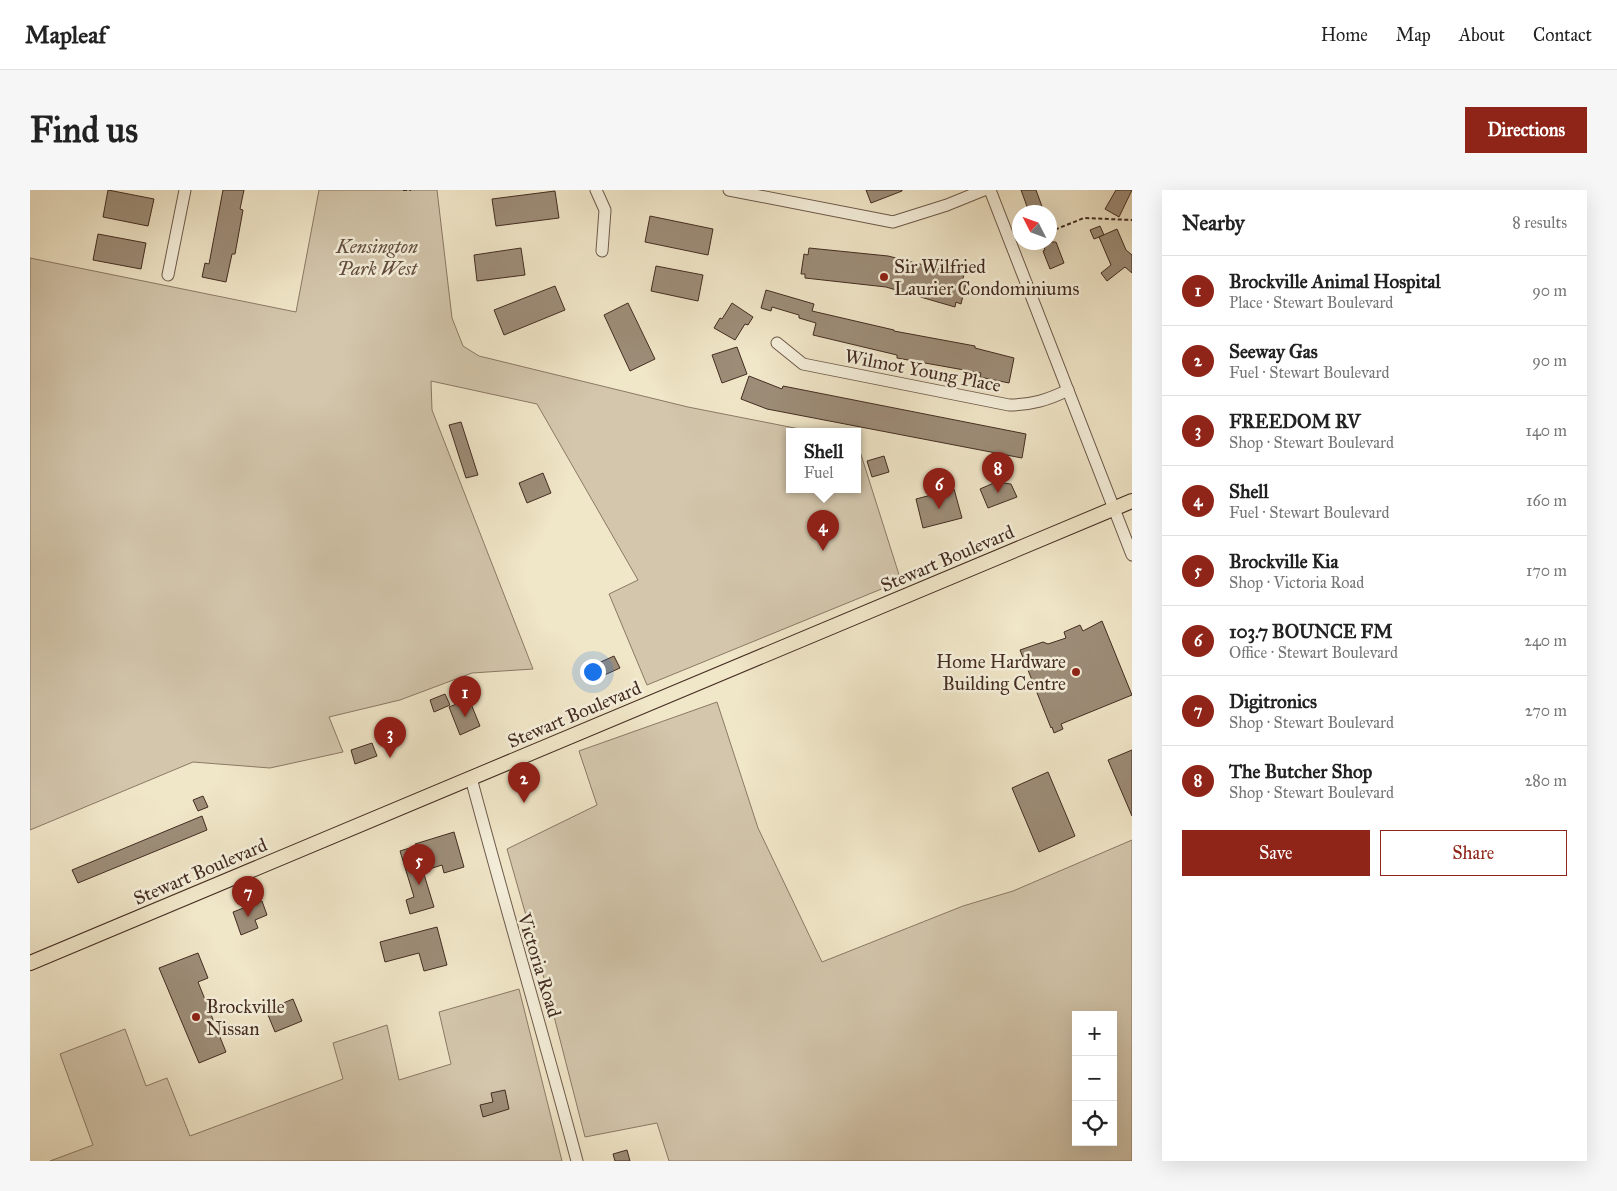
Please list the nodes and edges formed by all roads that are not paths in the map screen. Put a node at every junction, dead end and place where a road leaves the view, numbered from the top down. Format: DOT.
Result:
graph roads {
  1 [pos="185,190"];
  2 [pos="596,190"];
  3 [pos="729,190"];
  4 [pos="984,190"];
  5 [pos="990,190"];
  6 [pos="602,251"];
  7 [pos="168,275"];
  8 [pos="777,343"];
  9 [pos="1068,390"];
  10 [pos="1132,501"];
  11 [pos="1113,509"];
  12 [pos="1132,555"];
  13 [pos="470,778"];
  14 [pos="30,963"];
  15 [pos="577,1161"];
  1 -- 7 [label="street"];
  2 -- 6 [label="street"];
  3 -- 4 [label="street"];
  5 -- 9 [label="street"];
  8 -- 9 [label="street, Wilmot Young Place"];
  9 -- 11 [label="street"];
  10 -- 11 [label="main road, Stewart Boulevard"];
  11 -- 12 [label="street"];
  11 -- 13 [label="main road, Stewart Boulevard"];
  13 -- 14 [label="main road, Stewart Boulevard"];
  13 -- 15 [label="street, Victoria Road"];
}
